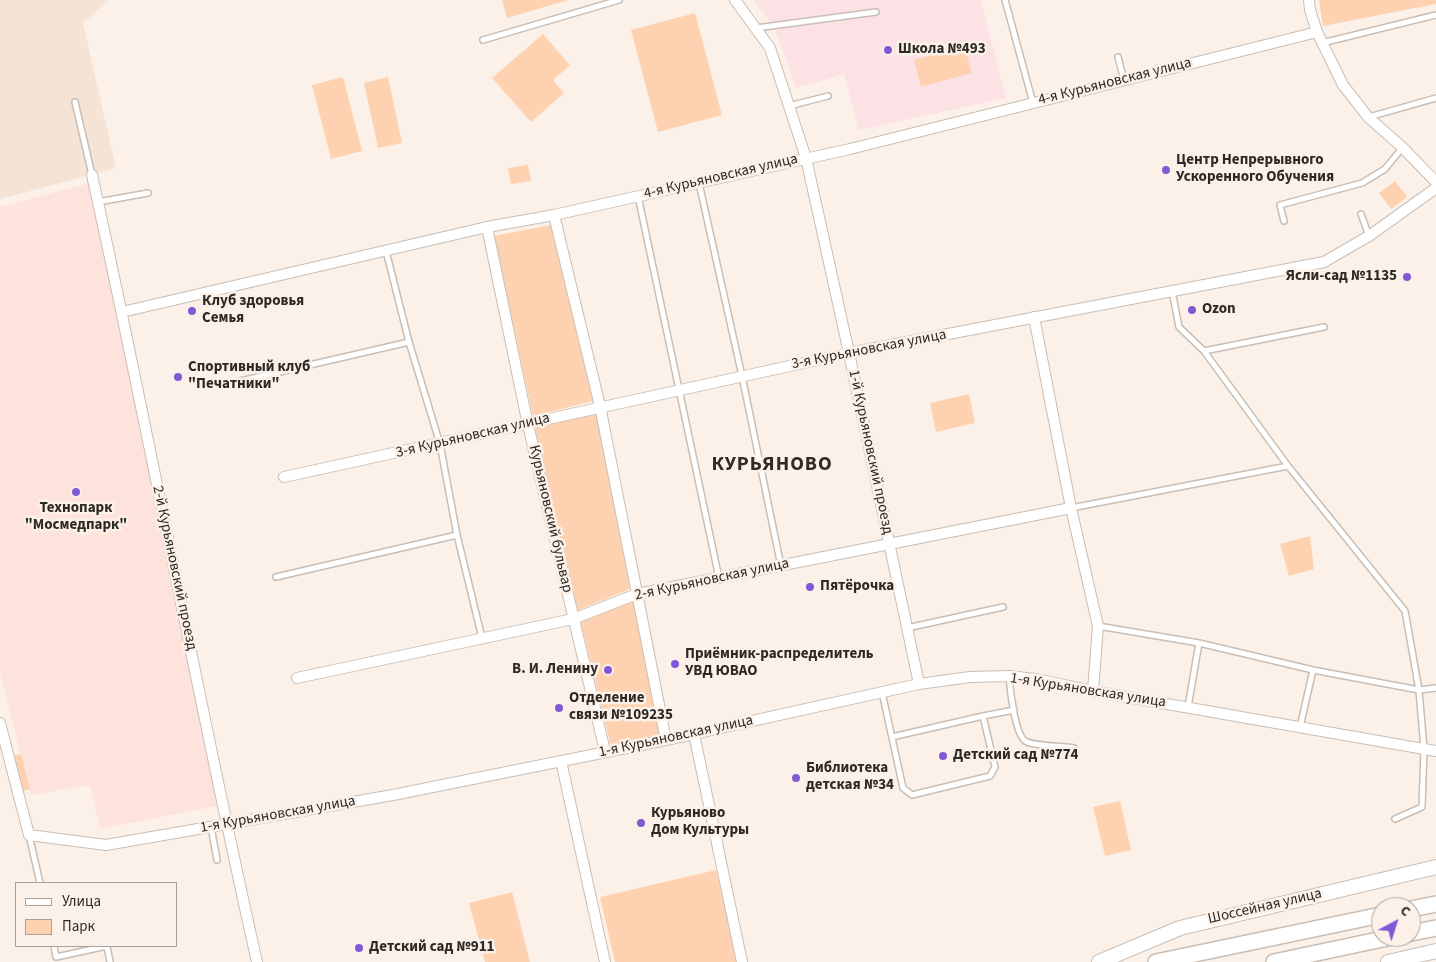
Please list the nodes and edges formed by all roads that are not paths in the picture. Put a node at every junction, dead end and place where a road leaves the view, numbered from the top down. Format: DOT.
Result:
graph roads {
  1 [pos="619,0"];
  2 [pos="735,0"];
  3 [pos="1005,0"];
  4 [pos="1309,0"];
  5 [pos="876,12"];
  6 [pos="1436,15"];
  7 [pos="756,28"];
  8 [pos="1317,32"];
  9 [pos="483,40"];
  10 [pos="1322,43"];
  11 [pos="1118,58"];
  12 [pos="1124,80"];
  13 [pos="828,96"];
  14 [pos="1436,98"];
  15 [pos="75,102"];
  16 [pos="1033,103"];
  17 [pos="789,106"];
  18 [pos="1368,117"];
  19 [pos="1403,148"];
  20 [pos="806,158"];
  21 [pos="92,175"];
  22 [pos="699,182"];
  23 [pos="1436,182"];
  24 [pos="1436,188"];
  25 [pos="148,193"];
  26 [pos="638,196"];
  27 [pos="98,202"];
  28 [pos="1361,214"];
  29 [pos="554,215"];
  30 [pos="1284,222"];
  31 [pos="487,227"];
  32 [pos="1369,236"];
  33 [pos="386,251"];
  34 [pos="1172,291"];
  35 [pos="119,313"];
  36 [pos="1034,317"];
  37 [pos="1324,326"];
  38 [pos="409,342"];
  39 [pos="1204,351"];
  40 [pos="849,353"];
  41 [pos="742,376"];
  42 [pos="236,382"];
  43 [pos="679,389"];
  44 [pos="600,406"];
  45 [pos="528,424"];
  46 [pos="440,444"];
  47 [pos="1288,466"];
  48 [pos="284,477"];
  49 [pos="1071,508"];
  50 [pos="457,535"];
  51 [pos="890,544"];
  52 [pos="781,566"];
  53 [pos="276,578"];
  54 [pos="719,578"];
  55 [pos="637,594"];
  56 [pos="1003,607"];
  57 [pos="573,619"];
  58 [pos="1098,626"];
  59 [pos="907,628"];
  60 [pos="482,638"];
  61 [pos="1199,642"];
  62 [pos="1312,670"];
  63 [pos="1009,676"];
  64 [pos="297,678"];
  65 [pos="919,684"];
  66 [pos="1436,688"];
  67 [pos="1419,690"];
  68 [pos="1093,691"];
  69 [pos="882,692"];
  70 [pos="1188,707"];
  71 [pos="1014,710"];
  72 [pos="983,716"];
  73 [pos="0,723"];
  74 [pos="1300,727"];
  75 [pos="694,734"];
  76 [pos="892,737"];
  77 [pos="666,740"];
  78 [pos="1074,748"];
  79 [pos="1424,749"];
  80 [pos="605,752"];
  81 [pos="1436,752"];
  82 [pos="561,761"];
  83 [pos="1395,818"];
  84 [pos="226,824"];
  85 [pos="211,827"];
  86 [pos="29,835"];
  87 [pos="216,860"];
  88 [pos="1436,867"];
  89 [pos="40,882"];
  90 [pos="1436,904"];
  91 [pos="1421,907"];
  92 [pos="1371,917"];
  93 [pos="1436,928"];
  94 [pos="1421,931"];
  95 [pos="1371,941"];
  96 [pos="54,947"];
  97 [pos="101,947"];
  98 [pos="106,947"];
  99 [pos="1436,952"];
  100 [pos="110,962"];
  101 [pos="257,962"];
  102 [pos="605,962"];
  103 [pos="742,962"];
  104 [pos="1099,962"];
  105 [pos="1156,962"];
  106 [pos="1274,962"];
  107 [pos="1388,962"];
  1 -- 9 [label="lane"];
  2 -- 7 [label="street, 1-й Курьяновский проезд"];
  3 -- 16 [label="lane"];
  4 -- 8 [label="street"];
  5 -- 7 [label="lane"];
  6 -- 10 [label="lane"];
  7 -- 17 [label="street, 1-й Курьяновский проезд"];
  8 -- 10 [label="street"];
  8 -- 12 [label="street, 4-я Курьяновская улица"];
  10 -- 18 [label="street"];
  11 -- 12 [label="lane"];
  12 -- 16 [label="street, 4-я Курьяновская улица"];
  13 -- 17 [label="lane"];
  14 -- 18 [label="lane"];
  15 -- 21 [label="lane"];
  16 -- 20 [label="street, 4-я Курьяновская улица"];
  17 -- 20 [label="street, 1-й Курьяновский проезд"];
  18 -- 19 [label="street"];
  19 -- 23 [label="street"];
  19 -- 30 [label="lane"];
  20 -- 22 [label="street, 4-я Курьяновская улица"];
  20 -- 40 [label="street, 1-й Курьяновский проезд"];
  21 -- 27 [label="street, 2-й Курьяновский проезд"];
  22 -- 26 [label="street, 4-я Курьяновская улица"];
  22 -- 41 [label="lane"];
  24 -- 32 [label="street, 3-я Курьяновская улица"];
  25 -- 27 [label="lane"];
  26 -- 29 [label="street, 4-я Курьяновская улица"];
  26 -- 43 [label="lane"];
  27 -- 35 [label="street, 2-й Курьяновский проезд"];
  28 -- 32 [label="lane"];
  29 -- 31 [label="street, 4-я Курьяновская улица"];
  29 -- 44 [label="street"];
  31 -- 33 [label="street, 4-я Курьяновская улица"];
  31 -- 45 [label="street, Курьяновский бульвар"];
  32 -- 34 [label="street, 3-я Курьяновская улица"];
  33 -- 35 [label="street, 4-я Курьяновская улица"];
  33 -- 38 [label="lane"];
  34 -- 36 [label="street, 3-я Курьяновская улица"];
  34 -- 39 [label="lane"];
  35 -- 84 [label="street, 2-й Курьяновский проезд"];
  36 -- 40 [label="street, 3-я Курьяновская улица"];
  36 -- 49 [label="street"];
  37 -- 39 [label="lane"];
  38 -- 42 [label="lane"];
  38 -- 46 [label="lane"];
  39 -- 47 [label="lane"];
  40 -- 41 [label="street, 3-я Курьяновская улица"];
  40 -- 51 [label="street, 1-й Курьяновский проезд"];
  41 -- 43 [label="street, 3-я Курьяновская улица"];
  41 -- 52 [label="lane"];
  43 -- 44 [label="street, 3-я Курьяновская улица"];
  43 -- 54 [label="lane"];
  44 -- 45 [label="street, 3-я Курьяновская улица"];
  44 -- 55 [label="street"];
  45 -- 46 [label="street, 3-я Курьяновская улица"];
  45 -- 57 [label="street, Курьяновский бульвар"];
  46 -- 48 [label="street, 3-я Курьяновская улица"];
  46 -- 50 [label="lane"];
  47 -- 49 [label="lane"];
  47 -- 67 [label="lane"];
  49 -- 51 [label="street, 2-я Курьяновская улица"];
  49 -- 58 [label="street"];
  50 -- 53 [label="lane"];
  50 -- 60 [label="lane"];
  51 -- 52 [label="street, 2-я Курьяновская улица"];
  51 -- 59 [label="street, 1-й Курьяновский проезд"];
  52 -- 54 [label="street, 2-я Курьяновская улица"];
  54 -- 55 [label="street, 2-я Курьяновская улица"];
  55 -- 57 [label="street, 2-я Курьяновская улица"];
  55 -- 77 [label="street"];
  56 -- 59 [label="lane"];
  57 -- 60 [label="street, 2-я Курьяновская улица"];
  57 -- 80 [label="street, Курьяновский бульвар"];
  58 -- 61 [label="lane"];
  58 -- 68 [label="street"];
  59 -- 65 [label="street, 1-й Курьяновский проезд"];
  60 -- 64 [label="street, 2-я Курьяновская улица"];
  61 -- 62 [label="lane"];
  61 -- 70 [label="lane"];
  62 -- 67 [label="lane"];
  62 -- 74 [label="lane"];
  63 -- 65 [label="street, 1-я Курьяновская улица"];
  63 -- 68 [label="street, 1-я Курьяновская улица"];
  63 -- 71 [label="lane"];
  65 -- 69 [label="street, 1-я Курьяновская улица"];
  66 -- 67 [label="lane"];
  67 -- 79 [label="lane"];
  68 -- 70 [label="street, 1-я Курьяновская улица"];
  69 -- 75 [label="street, 1-я Курьяновская улица"];
  69 -- 76 [label="lane"];
  70 -- 74 [label="street, 1-я Курьяновская улица"];
  71 -- 72 [label="lane"];
  71 -- 78 [label="lane"];
  72 -- 76 [label="lane"];
  72 -- 76 [label="lane"];
  73 -- 86 [label="street"];
  74 -- 79 [label="street, 1-я Курьяновская улица"];
  75 -- 77 [label="street, 1-я Курьяновская улица"];
  75 -- 103 [label="street"];
  77 -- 80 [label="street, 1-я Курьяновская улица"];
  79 -- 81 [label="street, 1-я Курьяновская улица"];
  79 -- 83 [label="lane"];
  80 -- 82 [label="street, 1-я Курьяновская улица"];
  82 -- 84 [label="street, 1-я Курьяновская улица"];
  82 -- 102 [label="street"];
  84 -- 85 [label="street, 1-я Курьяновская улица"];
  84 -- 101 [label="street, 2-й Курьяновский проезд"];
  85 -- 86 [label="street, 1-я Курьяновская улица"];
  85 -- 87 [label="lane"];
  86 -- 89 [label="lane"];
  88 -- 104 [label="street, Шоссейная улица"];
  90 -- 91 [label="main road"];
  92 -- 105 [label="main road"];
  93 -- 94 [label="main road"];
  95 -- 106 [label="main road"];
  96 -- 97 [label="lane"];
  98 -- 100 [label="lane"];
  99 -- 107 [label="street"];
}
